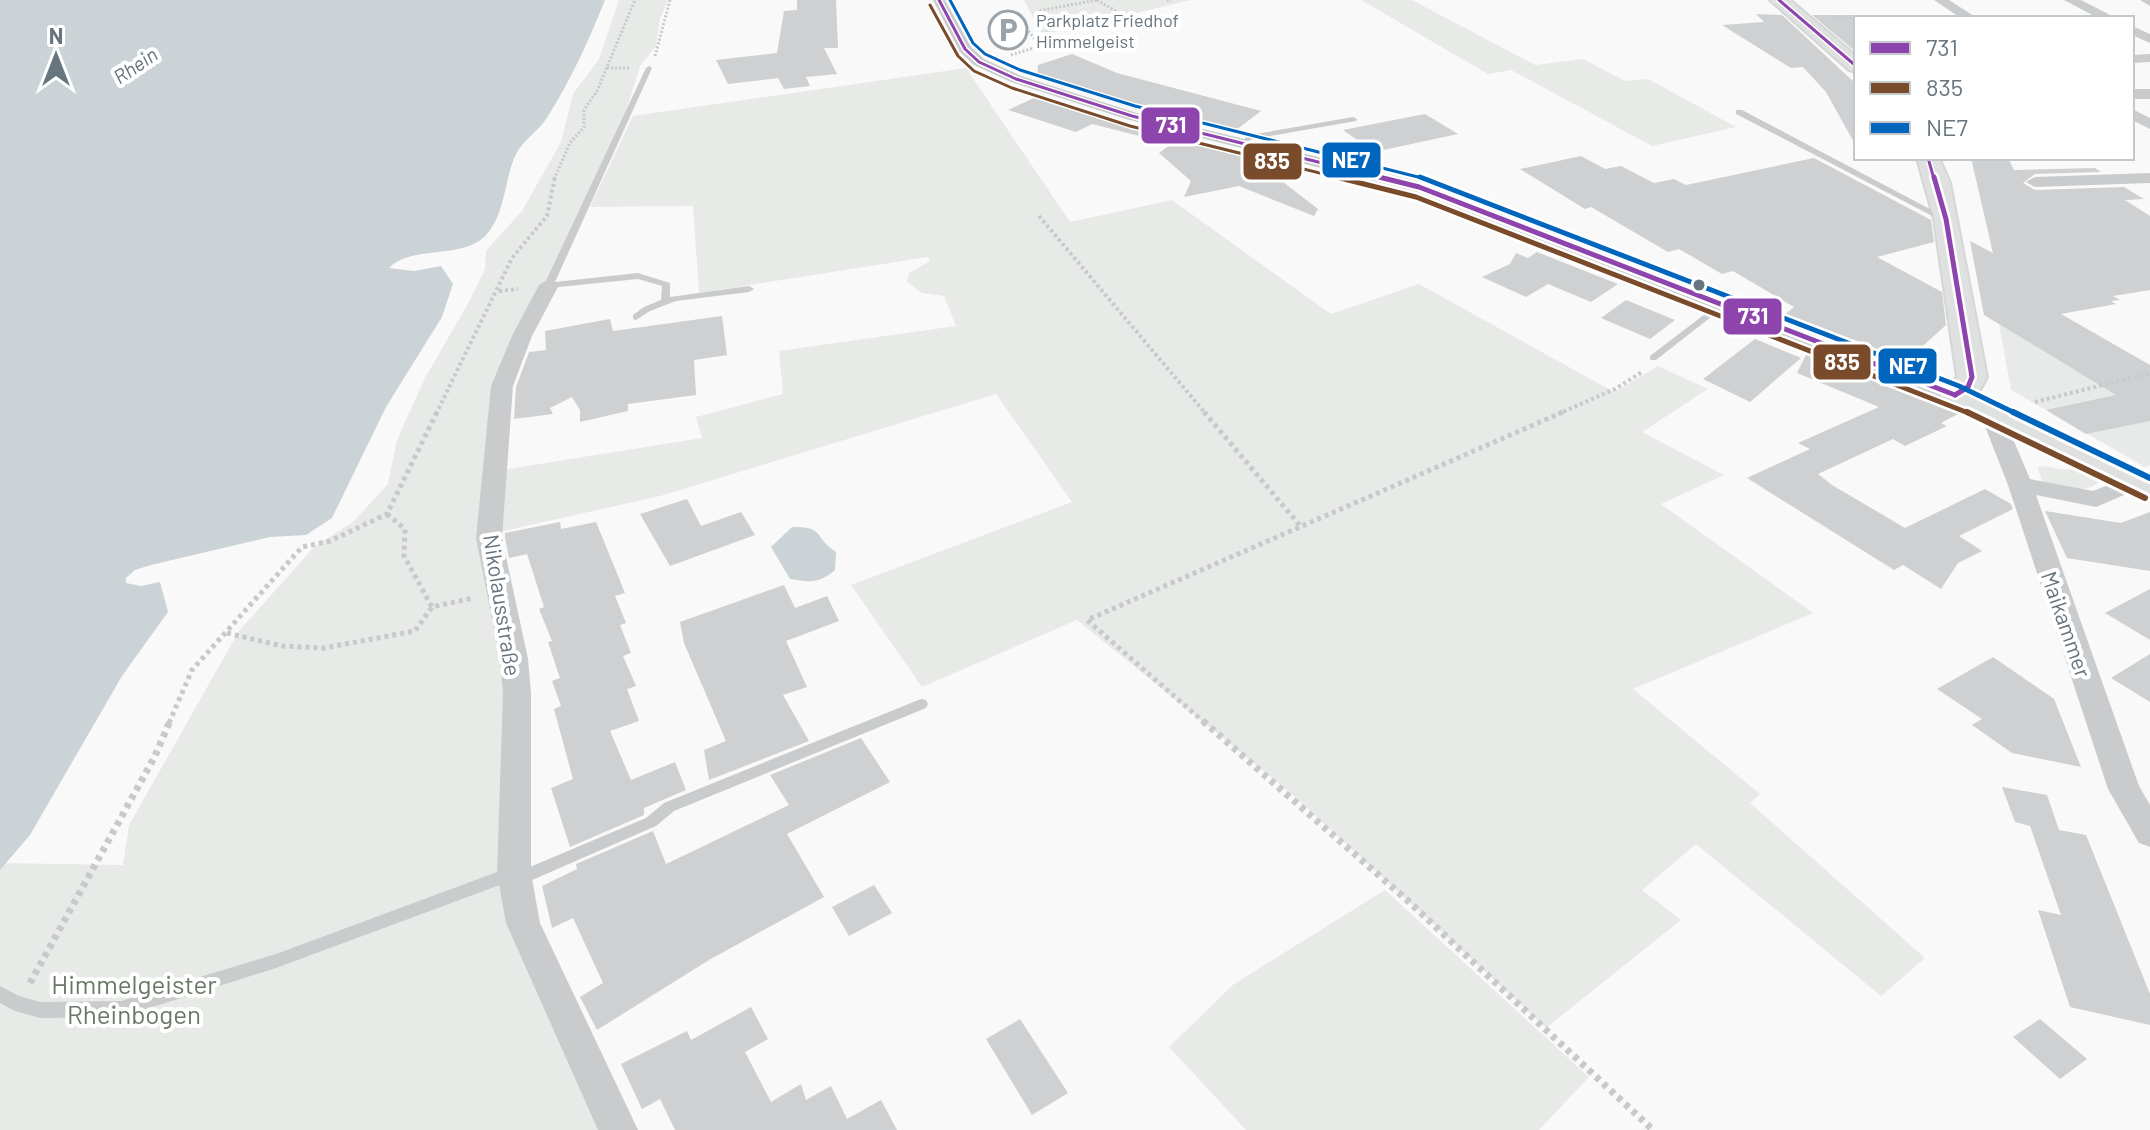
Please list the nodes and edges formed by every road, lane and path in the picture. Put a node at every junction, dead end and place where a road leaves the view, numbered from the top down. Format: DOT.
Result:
graph roads {
  1 [pos="635,0"];
  2 [pos="670,0"];
  3 [pos="939,0"];
  4 [pos="1097,0"];
  5 [pos="1779,0"];
  6 [pos="1940,0"];
  7 [pos="2070,0"];
  8 [pos="1080,1"];
  9 [pos="1119,13"];
  10 [pos="1967,16"];
  11 [pos="2104,16"];
  12 [pos="1026,28"];
  13 [pos="1053,40"];
  14 [pos="979,62"];
  15 [pos="1854,64"];
  16 [pos="637,67"];
  17 [pos="607,68"];
  18 [pos="649,68"];
  19 [pos="1739,112"];
  20 [pos="1353,119"];
  21 [pos="1242,143"];
  22 [pos="1929,160"];
  23 [pos="2150,178"];
  24 [pos="2035,182"];
  25 [pos="1039,216"];
  26 [pos="1946,219"];
  27 [pos="549,285"];
  28 [pos="749,289"];
  29 [pos="665,302"];
  30 [pos="1722,304"];
  31 [pos="636,317"];
  32 [pos="1653,358"];
  33 [pos="2150,373"];
  34 [pos="1955,395"];
  35 [pos="2022,405"];
  36 [pos="1990,411"];
  37 [pos="2020,485"];
  38 [pos="2143,485"];
  39 [pos="387,514"];
  40 [pos="1302,528"];
  41 [pos="482,596"];
  42 [pos="432,607"];
  43 [pos="227,633"];
  44 [pos="921,704"];
  45 [pos="2150,834"];
  46 [pos="515,877"];
  47 [pos="7,999"];
  48 [pos="618,1130"];
  49 [pos="1653,1130"];
  1 -- 17 [label="path"];
  2 -- 18 [label="path"];
  3 -- 14 [label="street"];
  4 -- 8 [label="path"];
  4 -- 9 [label="path"];
  5 -- 15 [label="street"];
  6 -- 10 [label="street"];
  7 -- 11 [label="street"];
  8 -- 13 [label="path"];
  12 -- 13 [label="path"];
  13 -- 14 [label="path"];
  14 -- 21 [label="street"];
  16 -- 17 [label="path"];
  17 -- 39 [label="path"];
  18 -- 27 [label="lane, Nikolausstraße"];
  19 -- 26 [label="lane"];
  20 -- 21 [label="lane"];
  21 -- 30 [label="street"];
  22 -- 26 [label="street"];
  23 -- 24 [label="street"];
  25 -- 40 [label="path"];
  26 -- 34 [label="street"];
  27 -- 29 [label="lane"];
  27 -- 46 [label="street, Nikolausstraße"];
  28 -- 29 [label="lane"];
  29 -- 31 [label="lane"];
  30 -- 32 [label="lane"];
  30 -- 34 [label="street"];
  32 -- 40 [label="path"];
  33 -- 35 [label="path"];
  34 -- 36 [label="street"];
  36 -- 37 [label="street, Maikammer"];
  36 -- 38 [label="street"];
  37 -- 38 [label="street"];
  37 -- 45 [label="street, Maikammer"];
  39 -- 42 [label="path"];
  39 -- 43 [label="path"];
  40 -- 49 [label="path"];
  41 -- 42 [label="path"];
  42 -- 43 [label="path"];
  43 -- 47 [label="path"];
  44 -- 46 [label="lane"];
  46 -- 47 [label="lane"];
  46 -- 48 [label="street, Nikolausstraße"];
}
